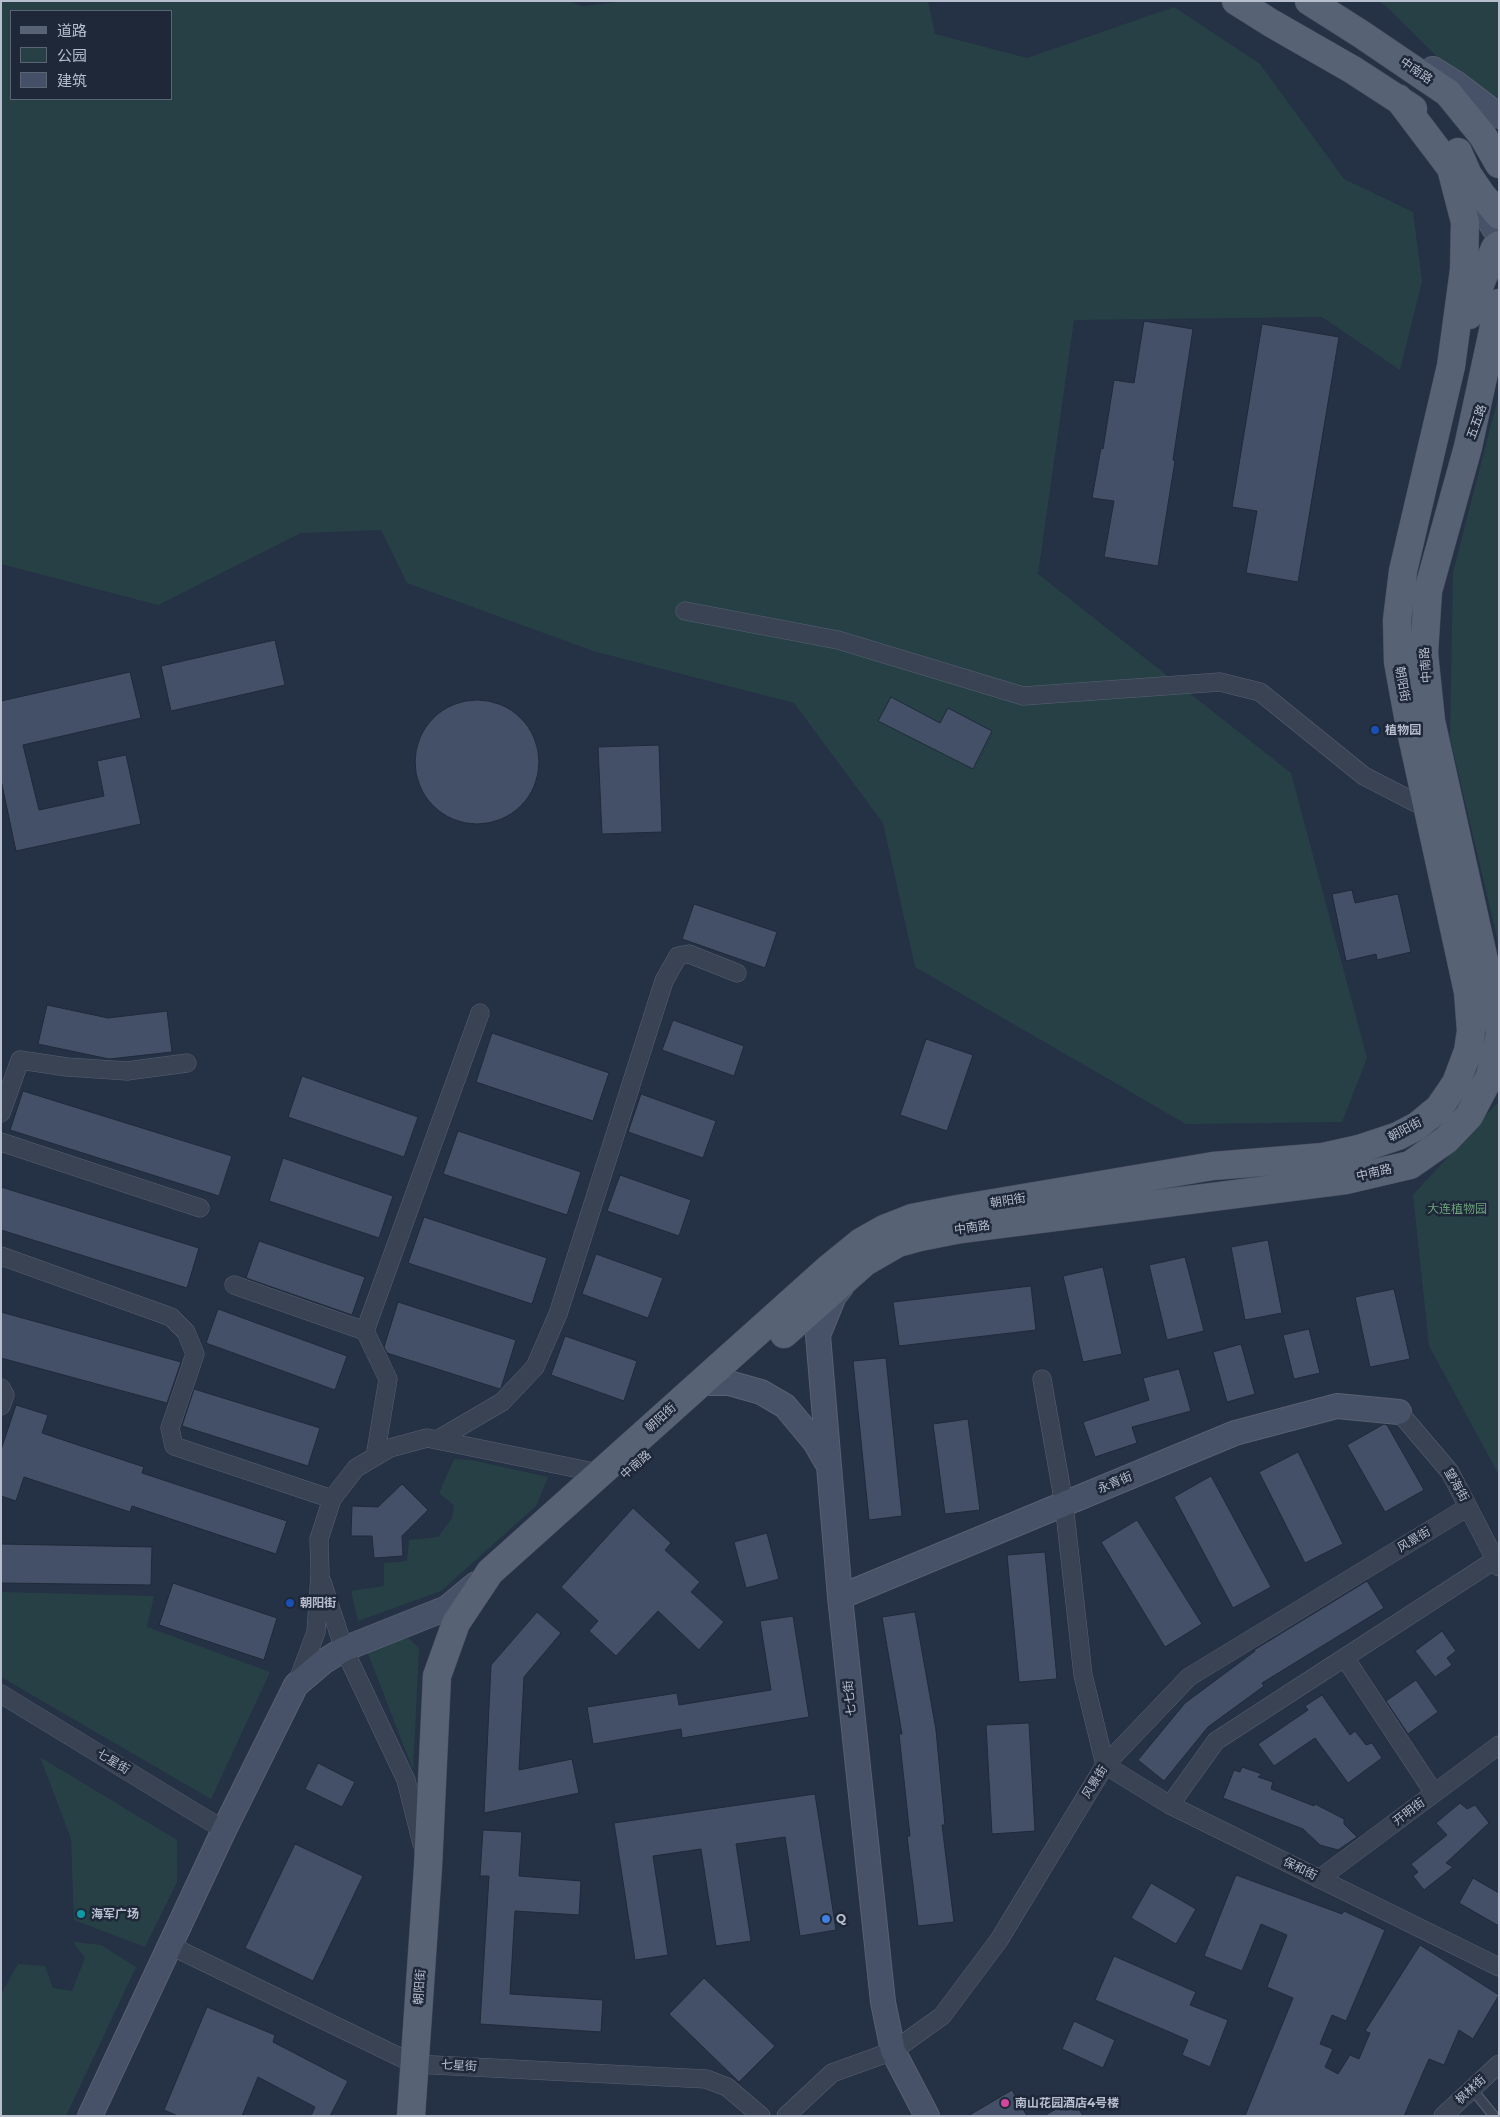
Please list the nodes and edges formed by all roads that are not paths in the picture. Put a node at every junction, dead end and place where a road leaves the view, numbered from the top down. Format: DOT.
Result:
graph roads {
  1 [pos="1236,1"];
  2 [pos="1309,1"];
  3 [pos="1361,34"];
  4 [pos="1448,93"];
  5 [pos="1398,98"];
  6 [pos="1499,116"];
  7 [pos="1499,136"];
  8 [pos="1499,164"];
  9 [pos="1468,175"];
  10 [pos="1499,215"];
  11 [pos="1499,236"];
  12 [pos="1499,245"];
  13 [pos="1499,303"];
  14 [pos="1451,366"];
  15 [pos="1499,369"];
  16 [pos="1468,447"];
  17 [pos="685,611"];
  18 [pos="1428,809"];
  19 [pos="737,973"];
  20 [pos="480,1014"];
  21 [pos="1499,1028"];
  22 [pos="1499,1038"];
  23 [pos="186,1063"];
  24 [pos="1,1114"];
  25 [pos="1,1142"];
  26 [pos="200,1208"];
  27 [pos="1,1256"];
  28 [pos="847,1278"];
  29 [pos="234,1285"];
  30 [pos="365,1330"];
  31 [pos="1042,1380"];
  32 [pos="729,1382"];
  33 [pos="700,1383"];
  34 [pos="1,1388"];
  35 [pos="1,1406"];
  36 [pos="1399,1412"];
  37 [pos="437,1440"];
  38 [pos="375,1457"];
  39 [pos="829,1467"];
  40 [pos="599,1473"];
  41 [pos="332,1499"];
  42 [pos="1064,1504"];
  43 [pos="1468,1507"];
  44 [pos="1497,1563"];
  45 [pos="490,1572"];
  46 [pos="320,1574"];
  47 [pos="840,1597"];
  48 [pos="344,1649"];
  49 [pos="1344,1658"];
  50 [pos="296,1685"];
  51 [pos="1,1694"];
  52 [pos="1499,1745"];
  53 [pos="1105,1765"];
  54 [pos="1434,1793"];
  55 [pos="1170,1805"];
  56 [pos="224,1830"];
  57 [pos="428,1868"];
  58 [pos="1319,1879"];
  59 [pos="171,1946"];
  60 [pos="1499,1967"];
  61 [pos="893,2051"];
  62 [pos="414,2064"];
  63 [pos="1499,2064"];
  64 [pos="1472,2089"];
  65 [pos="90,2116"];
  66 [pos="411,2116"];
  67 [pos="761,2116"];
  68 [pos="786,2116"];
  69 [pos="927,2116"];
  70 [pos="1443,2116"];
  71 [pos="1494,2116"];
  1 -- 5 [label="main road"];
  2 -- 3 [label="main road, 中南路"];
  3 -- 4 [label="main road, 中南路"];
  3 -- 6 [label="main road"];
  4 -- 7 [label="main road"];
  4 -- 8 [label="main road, 中南路"];
  5 -- 9 [label="main road"];
  5 -- 14 [label="main road"];
  9 -- 10 [label="main road"];
  9 -- 11 [label="main road"];
  12 -- 14 [label="main road"];
  13 -- 16 [label="main road, 中南路"];
  14 -- 18 [label="main road, 朝阳街"];
  15 -- 16 [label="main road, 五五路"];
  16 -- 21 [label="main road, 中南路"];
  17 -- 18 [label="street"];
  18 -- 33 [label="main road, 朝阳街"];
  19 -- 37 [label="street"];
  20 -- 30 [label="street"];
  22 -- 28 [label="main road, 中南路"];
  23 -- 24 [label="street"];
  25 -- 26 [label="street"];
  27 -- 41 [label="street"];
  28 -- 32 [label="main road, 中南路"];
  28 -- 39 [label="main road, 七七街"];
  29 -- 30 [label="street"];
  30 -- 38 [label="street"];
  31 -- 42 [label="street"];
  32 -- 33 [label="main road"];
  32 -- 39 [label="main road"];
  32 -- 45 [label="main road, 中南路"];
  33 -- 40 [label="main road, 朝阳街"];
  34 -- 35 [label="street"];
  36 -- 42 [label="main road, 永青街"];
  36 -- 43 [label="street, 望海街"];
  37 -- 38 [label="street"];
  37 -- 40 [label="street"];
  38 -- 41 [label="street"];
  39 -- 47 [label="main road, 七七街"];
  40 -- 45 [label="main road, 朝阳街"];
  41 -- 46 [label="street"];
  42 -- 47 [label="main road, 永青街"];
  42 -- 53 [label="street"];
  43 -- 44 [label="street, 望海街"];
  43 -- 53 [label="street, 风景街"];
  44 -- 49 [label="street"];
  45 -- 48 [label="main road"];
  45 -- 57 [label="main road, 朝阳街"];
  46 -- 48 [label="street"];
  46 -- 50 [label="street"];
  47 -- 61 [label="main road, 七七街"];
  48 -- 50 [label="main road"];
  48 -- 57 [label="street"];
  49 -- 54 [label="street"];
  49 -- 55 [label="street"];
  50 -- 56 [label="main road"];
  51 -- 56 [label="street, 七星街"];
  52 -- 54 [label="street, 开明街"];
  53 -- 55 [label="street, 保和街"];
  53 -- 61 [label="street, 风景街"];
  54 -- 58 [label="street, 开明街"];
  55 -- 58 [label="street, 保和街"];
  56 -- 59 [label="main road"];
  57 -- 62 [label="main road, 朝阳街"];
  58 -- 60 [label="street, 保和街"];
  59 -- 62 [label="street, 七星街"];
  59 -- 65 [label="main road"];
  61 -- 68 [label="street, 风景街"];
  61 -- 69 [label="main road, 七七街"];
  62 -- 66 [label="main road, 朝阳街"];
  62 -- 67 [label="street, 七星街"];
  63 -- 64 [label="street, 枫林街"];
  64 -- 70 [label="street, 枫林街"];
  64 -- 71 [label="lane"];
}
